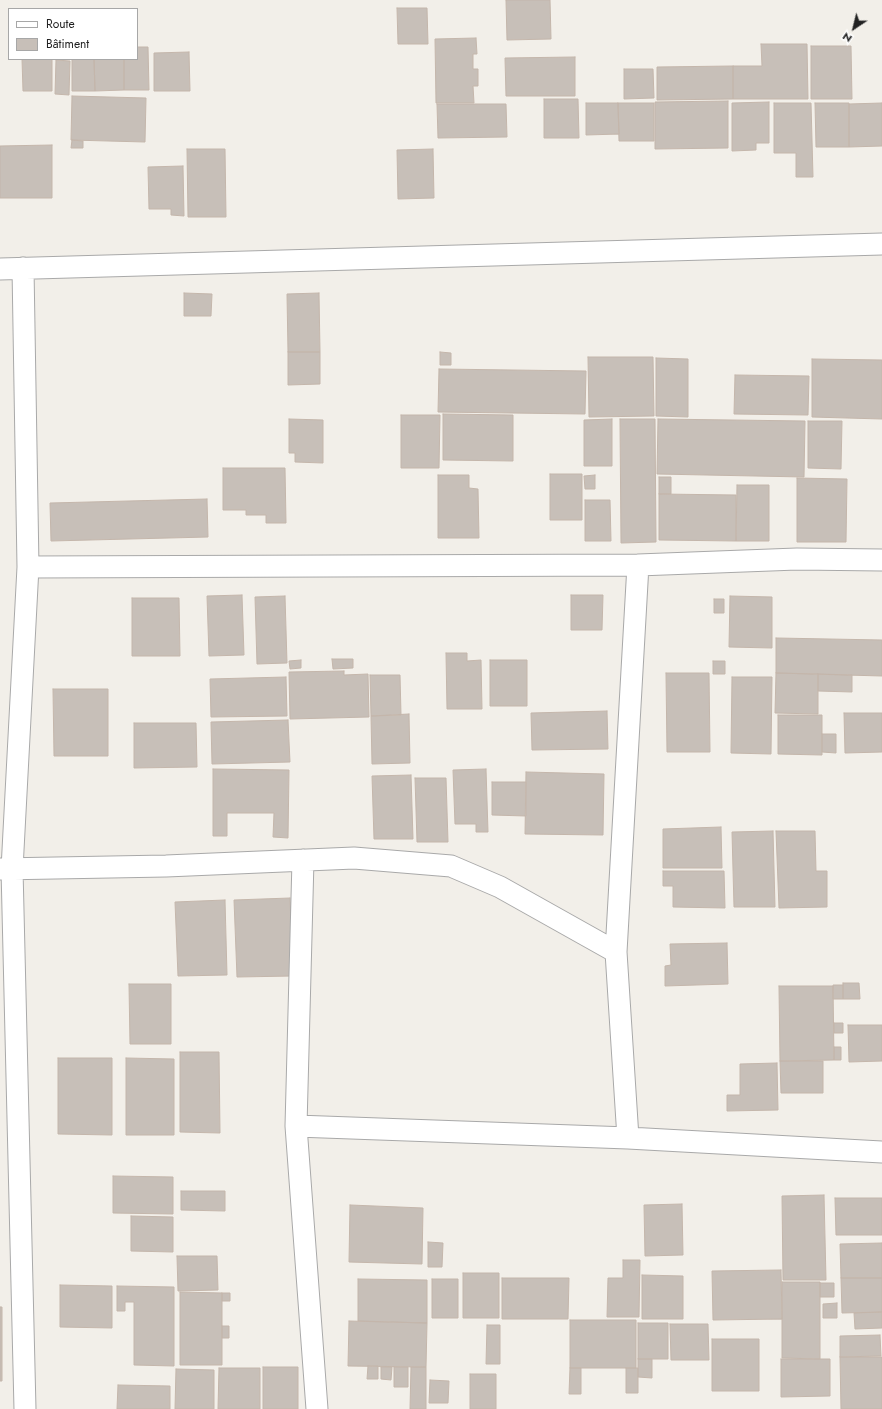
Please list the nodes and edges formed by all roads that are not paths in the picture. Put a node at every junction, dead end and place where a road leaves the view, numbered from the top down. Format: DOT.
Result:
graph roads {
  1 [pos="882,244"];
  2 [pos="23,268"];
  3 [pos="0,269"];
  4 [pos="882,560"];
  5 [pos="638,565"];
  6 [pos="28,567"];
  7 [pos="303,860"];
  8 [pos="6,869"];
  9 [pos="616,952"];
  10 [pos="296,1126"];
  11 [pos="628,1138"];
  12 [pos="882,1152"];
  13 [pos="25,1409"];
  14 [pos="317,1409"];
  1 -- 2 [label="street"];
  2 -- 3 [label="street"];
  2 -- 6 [label="street"];
  4 -- 5 [label="street"];
  5 -- 6 [label="street"];
  5 -- 9 [label="street"];
  6 -- 8 [label="street"];
  7 -- 8 [label="street"];
  7 -- 9 [label="street"];
  7 -- 10 [label="street"];
  8 -- 13 [label="street"];
  9 -- 11 [label="street"];
  10 -- 11 [label="street"];
  10 -- 14 [label="street"];
  11 -- 12 [label="street"];
}
